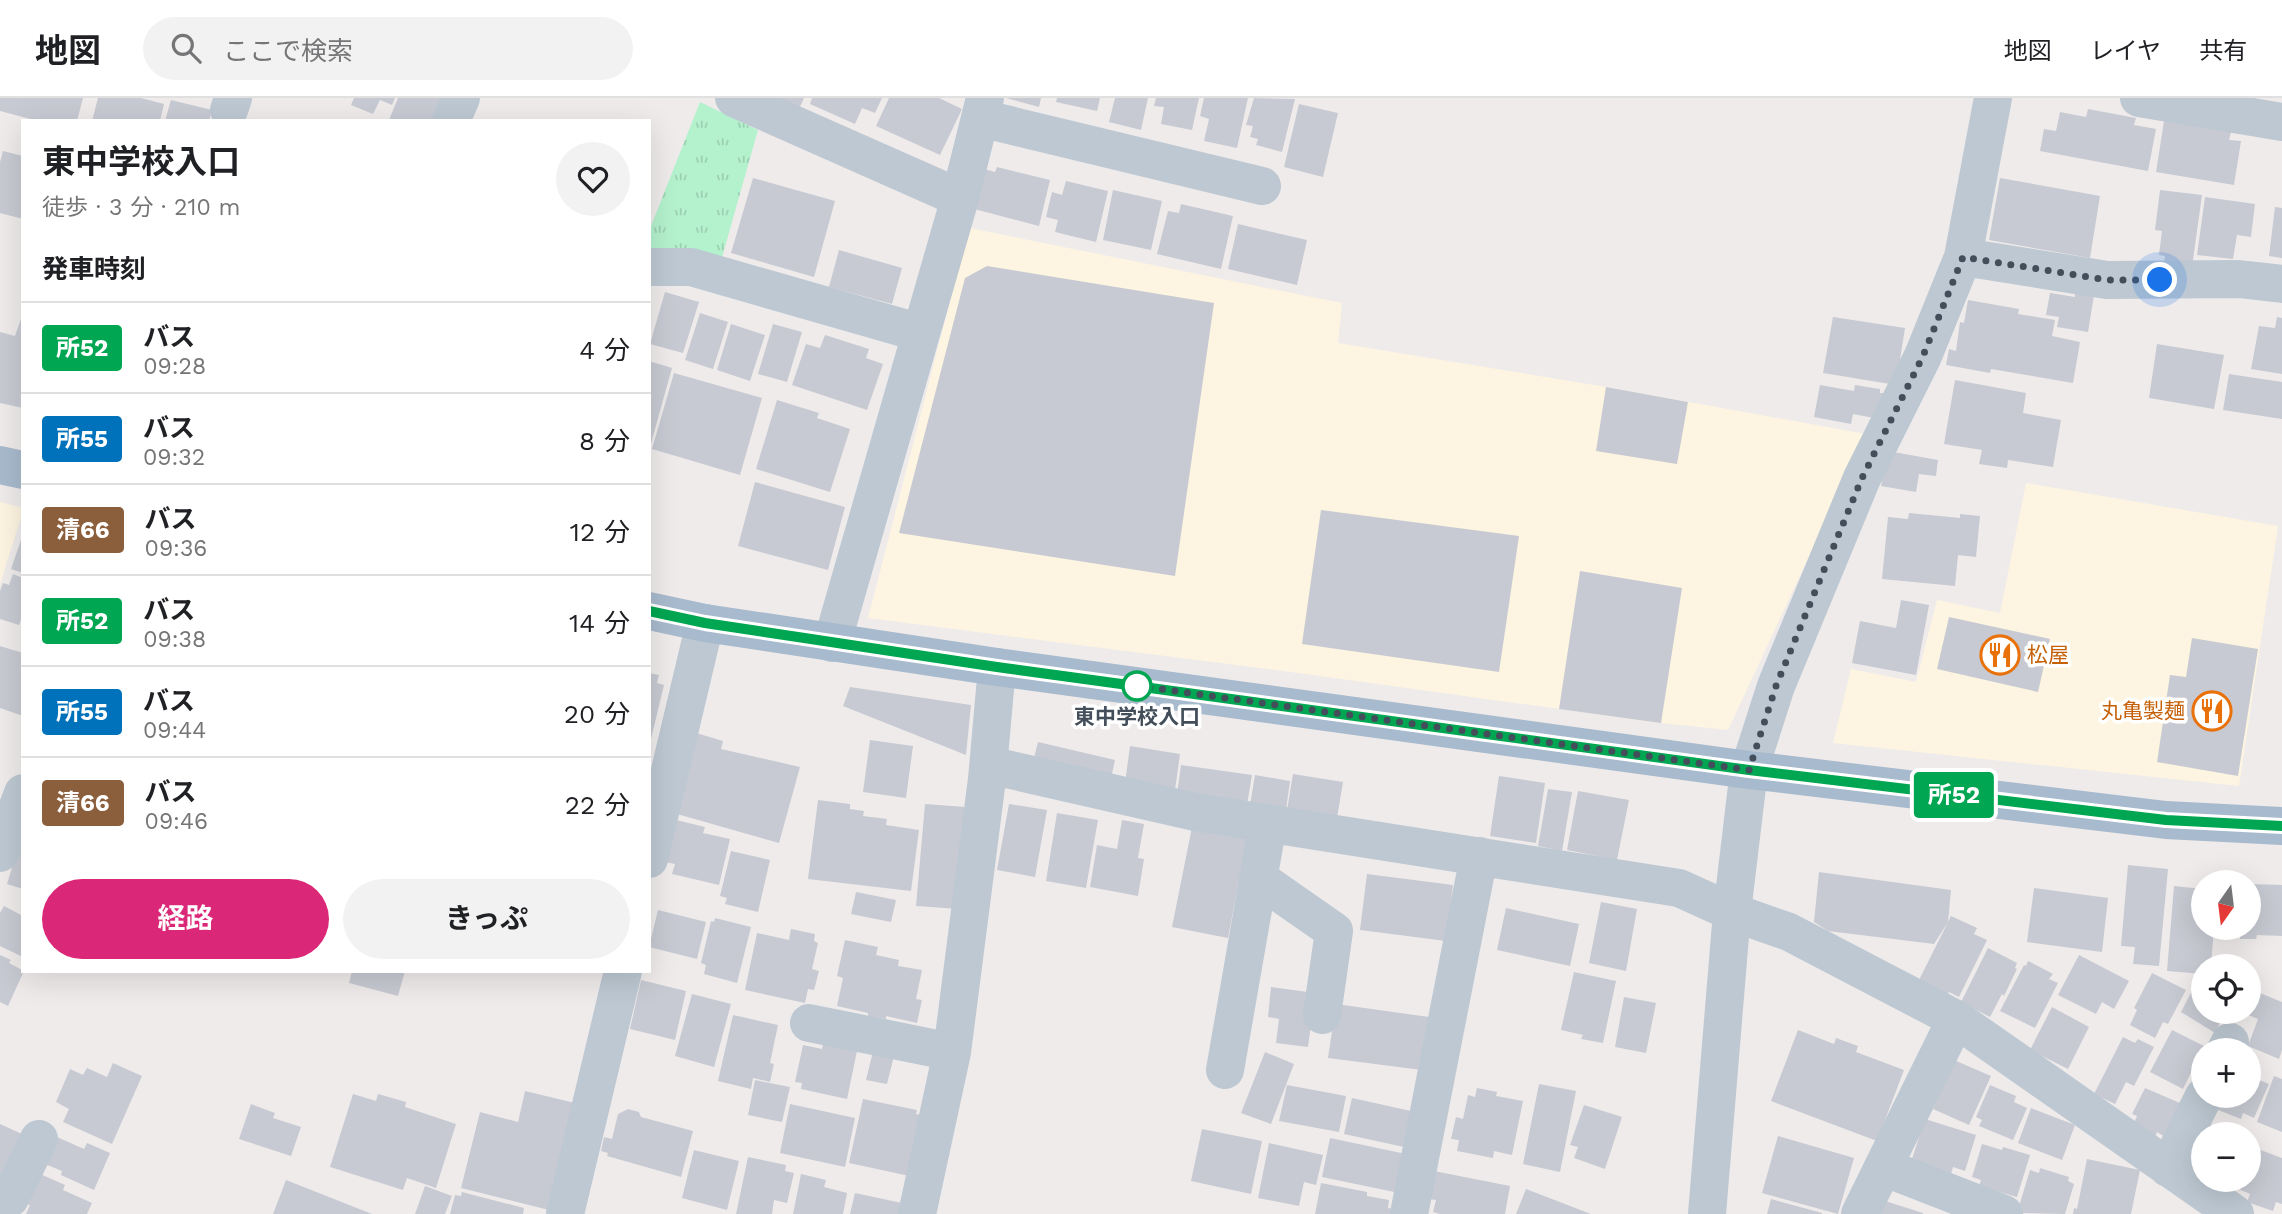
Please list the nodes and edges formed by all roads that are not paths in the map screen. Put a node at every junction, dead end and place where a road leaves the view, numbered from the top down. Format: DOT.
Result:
graph roads {
  1 [pos="461,98"];
  2 [pos="734,98"];
  3 [pos="2139,98"];
  4 [pos="1982,100"];
  5 [pos="983,108"];
  6 [pos="452,119"];
  7 [pos="2282,122"];
  8 [pos="1262,186"];
  9 [pos="960,198"];
  10 [pos="1963,257"];
  11 [pos="651,267"];
  12 [pos="2282,284"];
  13 [pos="921,333"];
  14 [pos="0,464"];
  15 [pos="21,469"];
  16 [pos="651,611"];
  17 [pos="705,623"];
  18 [pos="832,643"];
  19 [pos="997,667"];
  20 [pos="989,765"];
  21 [pos="1749,770"];
  22 [pos="21,798"];
  23 [pos="1268,823"];
  24 [pos="2282,826"];
  25 [pos="651,851"];
  26 [pos="0,853"];
  27 [pos="1479,856"];
  28 [pos="1258,878"];
  29 [pos="1732,912"];
  30 [pos="623,973"];
  31 [pos="1322,1015"];
  32 [pos="1956,1019"];
  33 [pos="809,1023"];
  34 [pos="952,1052"];
  35 [pos="1225,1070"];
  36 [pos="2198,1108"];
  37 [pos="39,1139"];
  38 [pos="1883,1167"];
  39 [pos="2168,1168"];
  40 [pos="0,1194"];
  41 [pos="565,1214"];
  42 [pos="917,1214"];
  43 [pos="1409,1214"];
  44 [pos="1707,1214"];
  45 [pos="1860,1214"];
  46 [pos="2004,1214"];
  47 [pos="2235,1214"];
  1 -- 6 [label="street"];
  2 -- 9 [label="street"];
  3 -- 7 [label="street"];
  4 -- 10 [label="street"];
  5 -- 8 [label="street"];
  5 -- 9 [label="street"];
  9 -- 13 [label="street"];
  10 -- 12 [label="street"];
  10 -- 21 [label="street"];
  11 -- 13 [label="street"];
  13 -- 18 [label="street"];
  14 -- 15 [label="main road"];
  16 -- 17 [label="main road"];
  17 -- 18 [label="main road"];
  17 -- 25 [label="street"];
  18 -- 19 [label="main road"];
  19 -- 20 [label="street"];
  19 -- 21 [label="main road"];
  20 -- 23 [label="street"];
  20 -- 34 [label="street"];
  21 -- 24 [label="main road"];
  21 -- 29 [label="street"];
  22 -- 26 [label="street"];
  23 -- 27 [label="street"];
  23 -- 28 [label="street"];
  27 -- 29 [label="street"];
  27 -- 43 [label="street"];
  28 -- 31 [label="street"];
  28 -- 35 [label="street"];
  29 -- 32 [label="street"];
  29 -- 44 [label="street"];
  30 -- 41 [label="street"];
  32 -- 38 [label="street"];
  32 -- 39 [label="street"];
  33 -- 34 [label="street"];
  34 -- 42 [label="street"];
  36 -- 39 [label="street"];
  37 -- 40 [label="street"];
  38 -- 45 [label="street"];
  38 -- 46 [label="street"];
  39 -- 47 [label="street"];
}
